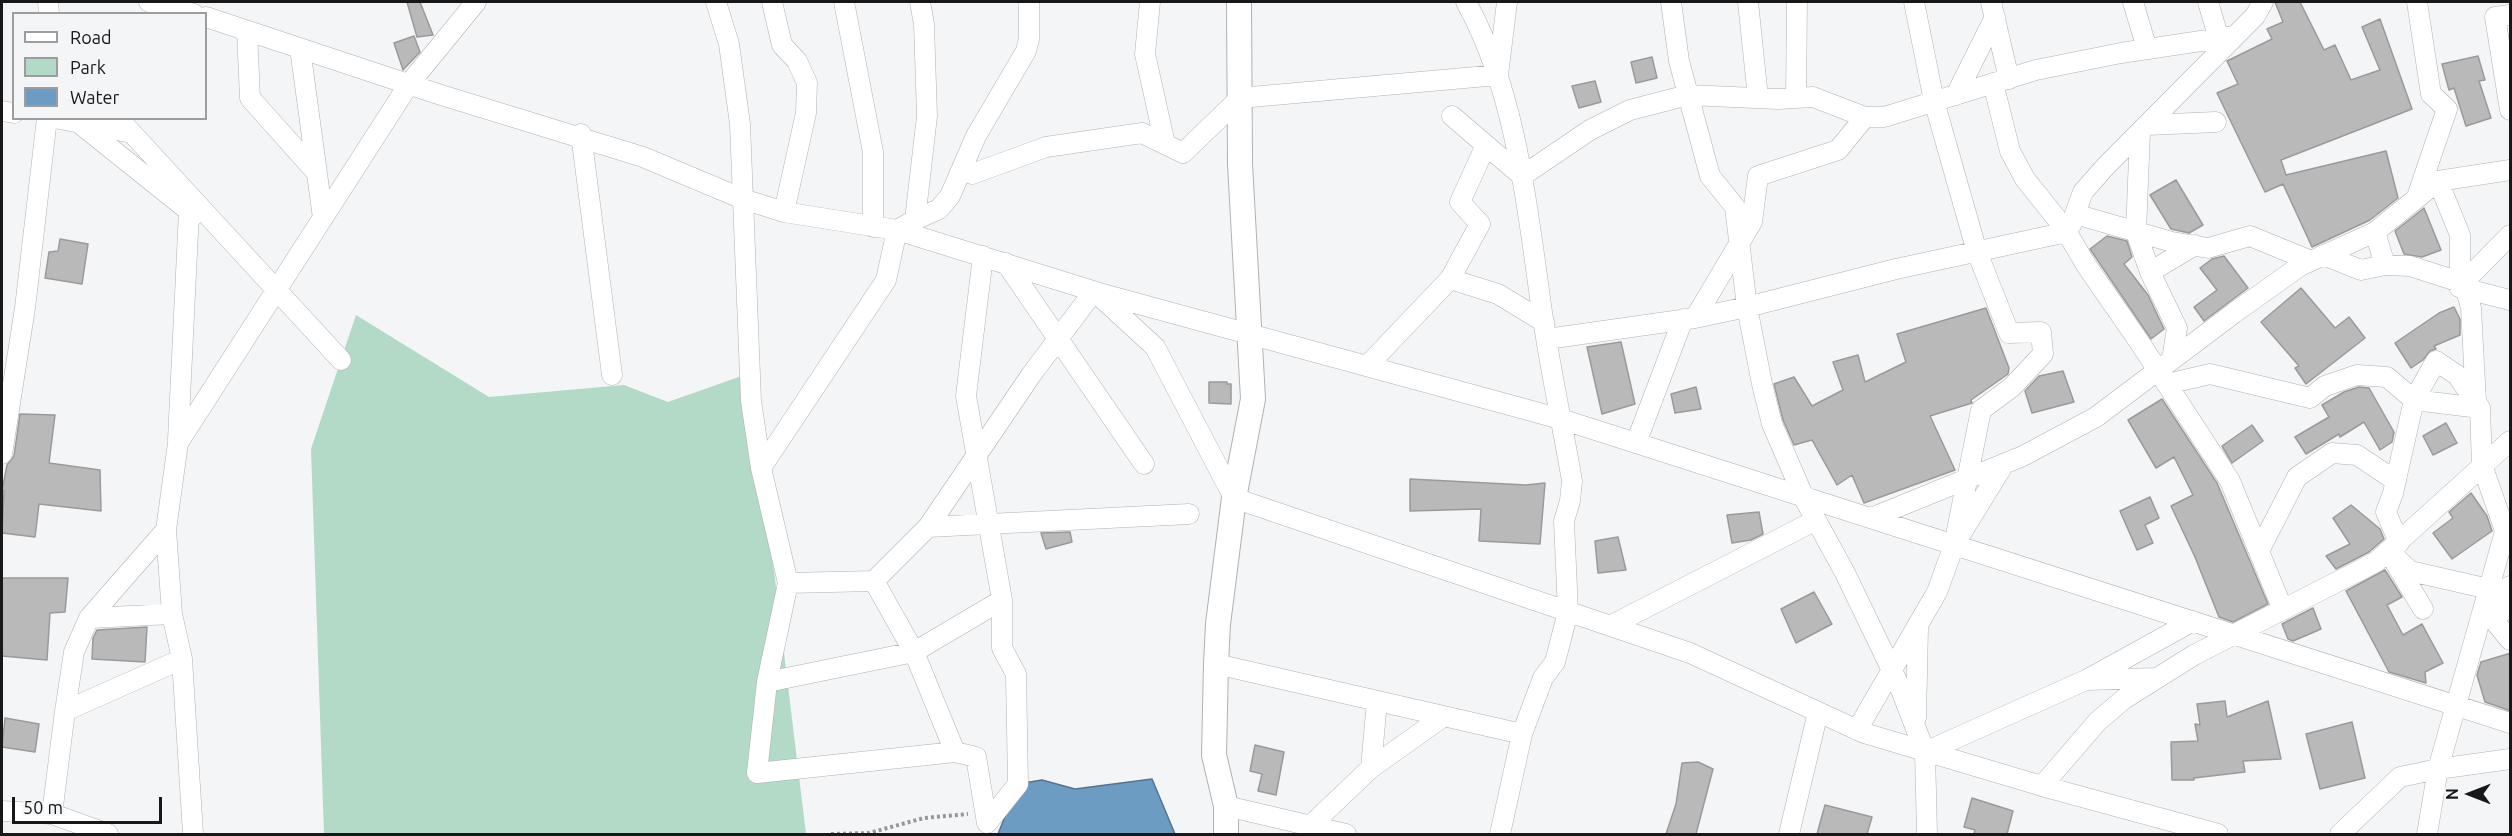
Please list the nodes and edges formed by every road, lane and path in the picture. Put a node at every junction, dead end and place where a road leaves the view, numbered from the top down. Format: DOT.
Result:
graph roads {
  1 [pos="150,2"];
  2 [pos="476,2"];
  3 [pos="716,2"];
  4 [pos="772,2"];
  5 [pos="844,2"];
  6 [pos="920,2"];
  7 [pos="1029,2"];
  8 [pos="1150,2"];
  9 [pos="1239,2"];
  10 [pos="1466,2"];
  11 [pos="1507,2"];
  12 [pos="1671,2"];
  13 [pos="1749,2"];
  14 [pos="1797,2"];
  15 [pos="1914,2"];
  16 [pos="2133,2"];
  17 [pos="2208,2"];
  18 [pos="2263,2"];
  19 [pos="2416,2"];
  20 [pos="183,8"];
  21 [pos="1993,9"];
  22 [pos="2499,11"];
  23 [pos="138,12"];
  24 [pos="207,17"];
  25 [pos="247,31"];
  26 [pos="2227,37"];
  27 [pos="300,48"];
  28 [pos="2147,49"];
  29 [pos="1498,75"];
  30 [pos="2001,81"];
  31 [pos="409,84"];
  32 [pos="1688,95"];
  33 [pos="1956,95"];
  34 [pos="1240,98"];
  35 [pos="1758,98"];
  36 [pos="1796,98"];
  37 [pos="1934,101"];
  38 [pos="2511,110"];
  39 [pos="1452,116"];
  40 [pos="1865,117"];
  41 [pos="47,120"];
  42 [pos="65,120"];
  43 [pos="120,120"];
  44 [pos="2216,122"];
  45 [pos="79,123"];
  46 [pos="2143,128"];
  47 [pos="132,133"];
  48 [pos="582,136"];
  49 [pos="1165,144"];
  50 [pos="1486,145"];
  51 [pos="2511,170"];
  52 [pos="317,172"];
  53 [pos="972,174"];
  54 [pos="1521,176"];
  55 [pos="2438,181"];
  56 [pos="2417,197"];
  57 [pos="743,199"];
  58 [pos="189,211"];
  59 [pos="784,212"];
  60 [pos="323,218"];
  61 [pos="915,220"];
  62 [pos="2070,221"];
  63 [pos="873,227"];
  64 [pos="897,230"];
  65 [pos="2136,232"];
  66 [pos="2375,232"];
  67 [pos="2511,235"];
  68 [pos="1739,242"];
  69 [pos="2195,245"];
  70 [pos="1977,252"];
  71 [pos="245,256"];
  72 [pos="983,256"];
  73 [pos="2317,258"];
  74 [pos="1006,263"];
  75 [pos="2385,265"];
  76 [pos="2150,272"];
  77 [pos="1450,279"];
  78 [pos="2464,285"];
  79 [pos="277,291"];
  80 [pos="1095,291"];
  81 [pos="2511,300"];
  82 [pos="1747,307"];
  83 [pos="1689,319"];
  84 [pos="1545,330"];
  85 [pos="1250,333"];
  86 [pos="1058,339"];
  87 [pos="341,360"];
  88 [pos="1368,365"];
  89 [pos="2166,372"];
  90 [pos="612,375"];
  91 [pos="2414,400"];
  92 [pos="2478,405"];
  93 [pos="1561,419"];
  94 [pos="2511,441"];
  95 [pos="178,443"];
  96 [pos="1636,443"];
  97 [pos="2,454"];
  98 [pos="976,455"];
  99 [pos="1144,464"];
  100 [pos="2004,464"];
  101 [pos="2482,465"];
  102 [pos="761,468"];
  103 [pos="1968,478"];
  104 [pos="2396,481"];
  105 [pos="1804,497"];
  106 [pos="1234,498"];
  107 [pos="1189,514"];
  108 [pos="1871,518"];
  109 [pos="1816,520"];
  110 [pos="987,524"];
  111 [pos="928,527"];
  112 [pos="166,530"];
  113 [pos="2509,530"];
  114 [pos="1954,545"];
  115 [pos="2394,547"];
  116 [pos="2259,552"];
  117 [pos="874,581"];
  118 [pos="788,583"];
  119 [pos="2511,586"];
  120 [pos="1002,600"];
  121 [pos="2486,607"];
  122 [pos="2511,608"];
  123 [pos="2423,609"];
  124 [pos="2283,610"];
  125 [pos="1568,612"];
  126 [pos="172,614"];
  127 [pos="89,618"];
  128 [pos="2193,621"];
  129 [pos="1918,624"];
  130 [pos="1610,626"];
  131 [pos="2234,635"];
  132 [pos="2511,640"];
  133 [pos="914,652"];
  134 [pos="182,659"];
  135 [pos="1216,664"];
  136 [pos="1892,670"];
  137 [pos="2157,678"];
  138 [pos="2086,680"];
  139 [pos="767,682"];
  140 [pos="1377,701"];
  141 [pos="2456,706"];
  142 [pos="65,711"];
  143 [pos="1818,712"];
  144 [pos="1444,716"];
  145 [pos="2511,723"];
  146 [pos="1857,730"];
  147 [pos="1916,730"];
  148 [pos="1522,734"];
  149 [pos="955,752"];
  150 [pos="1925,752"];
  151 [pos="2511,759"];
  152 [pos="1371,768"];
  153 [pos="2438,769"];
  154 [pos="2042,786"];
  155 [pos="1226,806"];
  156 [pos="2,811"];
  157 [pos="52,814"];
  158 [pos="1310,826"];
  159 [pos="2173,828"];
  160 [pos="988,829"];
  161 [pos="108,834"];
  162 [pos="193,834"];
  163 [pos="831,834"];
  164 [pos="1226,834"];
  165 [pos="1346,834"];
  166 [pos="1500,834"];
  167 [pos="1789,834"];
  168 [pos="1927,834"];
  169 [pos="2218,834"];
  170 [pos="2340,834"];
  171 [pos="2427,834"];
  1 -- 20 [label="street"];
  1 -- 23 [label="street"];
  2 -- 31 [label="street"];
  3 -- 57 [label="street"];
  4 -- 59 [label="street"];
  5 -- 63 [label="street"];
  6 -- 61 [label="street"];
  7 -- 61 [label="street"];
  8 -- 49 [label="street"];
  9 -- 34 [label="street"];
  10 -- 29 [label="street"];
  11 -- 29 [label="street"];
  12 -- 32 [label="street"];
  13 -- 35 [label="street"];
  14 -- 36 [label="street"];
  15 -- 37 [label="street"];
  16 -- 28 [label="street"];
  17 -- 26 [label="street"];
  18 -- 26 [label="street"];
  19 -- 56 [label="street"];
  21 -- 30 [label="street"];
  21 -- 33 [label="street"];
  22 -- 38 [label="street"];
  24 -- 25 [label="street"];
  25 -- 27 [label="street"];
  25 -- 52 [label="street"];
  26 -- 28 [label="street"];
  26 -- 46 [label="street"];
  27 -- 31 [label="street"];
  27 -- 52 [label="street"];
  28 -- 30 [label="street"];
  29 -- 34 [label="street"];
  29 -- 54 [label="street"];
  30 -- 33 [label="street"];
  30 -- 62 [label="street"];
  31 -- 48 [label="street"];
  31 -- 60 [label="street"];
  32 -- 35 [label="street"];
  32 -- 54 [label="street"];
  32 -- 68 [label="street"];
  33 -- 37 [label="street"];
  34 -- 49 [label="street"];
  34 -- 85 [label="street"];
  35 -- 36 [label="street"];
  36 -- 40 [label="street"];
  37 -- 40 [label="street"];
  37 -- 70 [label="street"];
  39 -- 50 [label="street"];
  40 -- 68 [label="street"];
  41 -- 97 [label="street"];
  42 -- 45 [label="street"];
  43 -- 47 [label="street"];
  44 -- 46 [label="street"];
  45 -- 47 [label="street"];
  45 -- 58 [label="street"];
  46 -- 62 [label="street"];
  46 -- 65 [label="street"];
  47 -- 71 [label="street"];
  48 -- 57 [label="street"];
  48 -- 90 [label="street"];
  49 -- 53 [label="street"];
  50 -- 54 [label="street"];
  50 -- 77 [label="street"];
  51 -- 55 [label="street"];
  52 -- 60 [label="street"];
  54 -- 84 [label="street"];
  55 -- 56 [label="street"];
  55 -- 78 [label="street"];
  56 -- 66 [label="street"];
  57 -- 59 [label="street"];
  57 -- 102 [label="street"];
  58 -- 71 [label="street"];
  58 -- 95 [label="street"];
  59 -- 63 [label="street"];
  60 -- 79 [label="street"];
  61 -- 64 [label="street"];
  62 -- 65 [label="street"];
  62 -- 70 [label="street"];
  62 -- 89 [label="street"];
  63 -- 64 [label="street"];
  64 -- 72 [label="street"];
  64 -- 102 [label="street"];
  65 -- 69 [label="street"];
  65 -- 76 [label="street"];
  66 -- 73 [label="street"];
  66 -- 75 [label="street"];
  67 -- 78 [label="street"];
  68 -- 82 [label="street"];
  68 -- 83 [label="street"];
  69 -- 73 [label="street"];
  69 -- 76 [label="street"];
  70 -- 82 [label="street"];
  70 -- 103 [label="street"];
  71 -- 79 [label="street"];
  72 -- 74 [label="street"];
  72 -- 98 [label="street"];
  73 -- 75 [label="street"];
  73 -- 89 [label="street"];
  74 -- 80 [label="street"];
  74 -- 86 [label="street"];
  75 -- 78 [label="street"];
  76 -- 89 [label="street"];
  77 -- 84 [label="street"];
  77 -- 88 [label="street"];
  78 -- 81 [label="street"];
  78 -- 92 [label="street"];
  79 -- 87 [label="street"];
  79 -- 95 [label="street"];
  80 -- 85 [label="street"];
  80 -- 86 [label="street"];
  80 -- 106 [label="street"];
  82 -- 83 [label="street"];
  82 -- 105 [label="street"];
  83 -- 84 [label="street"];
  83 -- 96 [label="street"];
  84 -- 93 [label="street"];
  85 -- 88 [label="street"];
  85 -- 106 [label="street"];
  86 -- 98 [label="street"];
  86 -- 99 [label="street"];
  88 -- 93 [label="street"];
  89 -- 91 [label="street"];
  89 -- 100 [label="street"];
  89 -- 116 [label="street"];
  91 -- 92 [label="street"];
  91 -- 92 [label="street"];
  91 -- 104 [label="street"];
  92 -- 101 [label="street"];
  93 -- 96 [label="street"];
  93 -- 125 [label="street"];
  94 -- 101 [label="street"];
  95 -- 112 [label="street"];
  96 -- 105 [label="street"];
  98 -- 110 [label="street"];
  98 -- 111 [label="street"];
  100 -- 103 [label="street"];
  100 -- 114 [label="street"];
  101 -- 113 [label="street"];
  101 -- 115 [label="street"];
  102 -- 118 [label="street"];
  103 -- 108 [label="street"];
  103 -- 114 [label="street"];
  104 -- 115 [label="street"];
  104 -- 116 [label="street"];
  105 -- 108 [label="street"];
  105 -- 109 [label="street"];
  106 -- 125 [label="street"];
  106 -- 135 [label="street"];
  107 -- 110 [label="street"];
  108 -- 114 [label="street"];
  109 -- 130 [label="street"];
  109 -- 136 [label="street"];
  110 -- 111 [label="street"];
  110 -- 120 [label="street"];
  111 -- 117 [label="street"];
  112 -- 126 [label="street"];
  112 -- 127 [label="street"];
  113 -- 121 [label="street"];
  114 -- 128 [label="street"];
  114 -- 129 [label="street"];
  115 -- 121 [label="street"];
  115 -- 123 [label="street"];
  115 -- 124 [label="street"];
  116 -- 124 [label="street"];
  117 -- 118 [label="street"];
  117 -- 133 [label="street"];
  118 -- 139 [label="street"];
  119 -- 121 [label="street"];
  120 -- 133 [label="street"];
  120 -- 160 [label="street"];
  121 -- 122 [label="street"];
  121 -- 132 [label="street"];
  121 -- 141 [label="street"];
  124 -- 131 [label="street"];
  125 -- 130 [label="street"];
  125 -- 148 [label="street"];
  126 -- 127 [label="street"];
  126 -- 134 [label="street"];
  127 -- 142 [label="street"];
  128 -- 131 [label="street"];
  128 -- 138 [label="street"];
  129 -- 136 [label="street"];
  129 -- 147 [label="street"];
  130 -- 143 [label="street"];
  131 -- 137 [label="street"];
  131 -- 141 [label="street"];
  133 -- 139 [label="street"];
  133 -- 149 [label="street"];
  134 -- 142 [label="street"];
  134 -- 162 [label="street"];
  135 -- 140 [label="street"];
  135 -- 155 [label="street"];
  136 -- 146 [label="street"];
  136 -- 147 [label="street"];
  137 -- 138 [label="street"];
  137 -- 154 [label="street"];
  138 -- 150 [label="street"];
  139 -- 149 [label="street"];
  140 -- 144 [label="street"];
  140 -- 152 [label="street"];
  141 -- 145 [label="street"];
  141 -- 153 [label="street"];
  142 -- 157 [label="street"];
  143 -- 146 [label="street"];
  143 -- 167 [label="street"];
  144 -- 148 [label="street"];
  144 -- 152 [label="street"];
  146 -- 150 [label="street"];
  147 -- 150 [label="street"];
  148 -- 166 [label="street"];
  149 -- 160 [label="street"];
  150 -- 154 [label="street"];
  150 -- 168 [label="street"];
  151 -- 153 [label="street"];
  152 -- 158 [label="street"];
  153 -- 170 [label="street"];
  153 -- 171 [label="street"];
  154 -- 159 [label="street"];
  155 -- 158 [label="street"];
  155 -- 164 [label="street"];
  156 -- 157 [label="street"];
  157 -- 161 [label="street"];
  158 -- 165 [label="street"];
  159 -- 169 [label="street"];
  160 -- 163 [label="path"];
}
